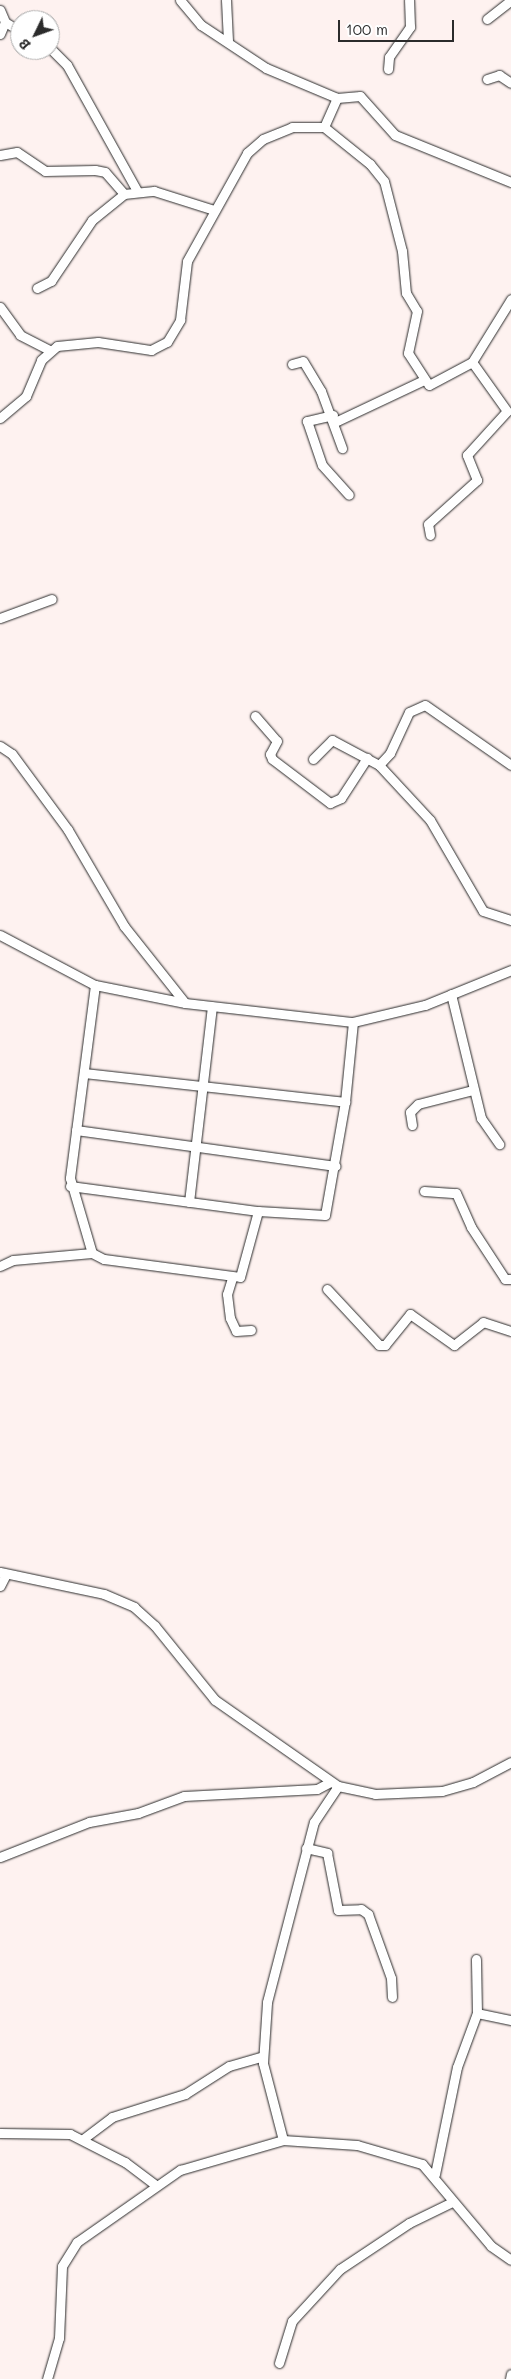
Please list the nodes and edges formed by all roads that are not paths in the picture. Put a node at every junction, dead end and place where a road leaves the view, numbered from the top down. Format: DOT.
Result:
graph roads {
  1 [pos="180,0"];
  2 [pos="226,0"];
  3 [pos="410,0"];
  4 [pos="511,0"];
  5 [pos="0,10"];
  6 [pos="487,18"];
  7 [pos="5,22"];
  8 [pos="10,25"];
  9 [pos="0,34"];
  10 [pos="228,41"];
  11 [pos="60,57"];
  12 [pos="388,69"];
  13 [pos="488,79"];
  14 [pos="511,84"];
  15 [pos="337,98"];
  16 [pos="324,127"];
  17 [pos="0,155"];
  18 [pos="511,182"];
  19 [pos="138,191"];
  20 [pos="124,194"];
  21 [pos="214,210"];
  22 [pos="37,288"];
  23 [pos="511,299"];
  24 [pos="0,307"];
  25 [pos="50,350"];
  26 [pos="472,362"];
  27 [pos="292,364"];
  28 [pos="424,380"];
  29 [pos="0,418"];
  30 [pos="334,419"];
  31 [pos="342,448"];
  32 [pos="349,495"];
  33 [pos="430,535"];
  34 [pos="52,599"];
  35 [pos="0,618"];
  36 [pos="255,716"];
  37 [pos="0,746"];
  38 [pos="313,758"];
  39 [pos="366,758"];
  40 [pos="379,765"];
  41 [pos="511,765"];
  42 [pos="511,920"];
  43 [pos="0,935"];
  44 [pos="511,970"];
  45 [pos="95,985"];
  46 [pos="451,994"];
  47 [pos="185,1003"];
  48 [pos="212,1006"];
  49 [pos="353,1022"];
  50 [pos="84,1073"];
  51 [pos="203,1084"];
  52 [pos="473,1090"];
  53 [pos="345,1102"];
  54 [pos="412,1125"];
  55 [pos="76,1130"];
  56 [pos="499,1144"];
  57 [pos="195,1146"];
  58 [pos="336,1166"];
  59 [pos="70,1186"];
  60 [pos="424,1191"];
  61 [pos="188,1202"];
  62 [pos="258,1211"];
  63 [pos="92,1252"];
  64 [pos="0,1266"];
  65 [pos="232,1278"];
  66 [pos="511,1279"];
  67 [pos="327,1289"];
  68 [pos="251,1330"];
  69 [pos="511,1331"];
  70 [pos="3,1573"];
  71 [pos="0,1586"];
  72 [pos="511,1762"];
  73 [pos="334,1784"];
  74 [pos="306,1848"];
  75 [pos="0,1857"];
  76 [pos="476,1960"];
  77 [pos="392,1997"];
  78 [pos="477,2013"];
  79 [pos="511,2020"];
  80 [pos="263,2056"];
  81 [pos="0,2133"];
  82 [pos="83,2139"];
  83 [pos="283,2140"];
  84 [pos="435,2174"];
  85 [pos="155,2185"];
  86 [pos="452,2202"];
  87 [pos="511,2260"];
  88 [pos="279,2363"];
  89 [pos="511,2374"];
  90 [pos="47,2379"];
  91 [pos="510,2379"];
  1 -- 10 [label="street"];
  2 -- 10 [label="street"];
  3 -- 12 [label="street"];
  4 -- 6 [label="street"];
  5 -- 7 [label="street"];
  7 -- 8 [label="street"];
  7 -- 9 [label="street"];
  10 -- 15 [label="street"];
  11 -- 19 [label="street"];
  13 -- 14 [label="street"];
  15 -- 16 [label="street"];
  15 -- 18 [label="street"];
  16 -- 21 [label="street"];
  16 -- 28 [label="street"];
  17 -- 20 [label="street"];
  19 -- 20 [label="street"];
  19 -- 21 [label="street"];
  20 -- 22 [label="street"];
  21 -- 25 [label="street"];
  23 -- 26 [label="street"];
  24 -- 25 [label="street"];
  25 -- 29 [label="street"];
  26 -- 28 [label="street"];
  26 -- 33 [label="street"];
  27 -- 30 [label="street"];
  28 -- 30 [label="street"];
  30 -- 31 [label="street"];
  30 -- 32 [label="street"];
  34 -- 35 [label="street"];
  36 -- 39 [label="street"];
  37 -- 47 [label="street"];
  38 -- 39 [label="street"];
  39 -- 40 [label="street"];
  40 -- 41 [label="street"];
  40 -- 42 [label="street"];
  43 -- 45 [label="street"];
  44 -- 46 [label="street"];
  45 -- 47 [label="street"];
  45 -- 50 [label="street"];
  46 -- 49 [label="street"];
  46 -- 52 [label="street"];
  47 -- 48 [label="street"];
  48 -- 49 [label="street"];
  48 -- 51 [label="street"];
  49 -- 53 [label="street"];
  50 -- 51 [label="street"];
  50 -- 55 [label="street"];
  51 -- 53 [label="street"];
  51 -- 57 [label="street"];
  52 -- 54 [label="street"];
  52 -- 56 [label="street"];
  53 -- 58 [label="street"];
  55 -- 57 [label="street"];
  55 -- 59 [label="street"];
  57 -- 58 [label="street"];
  57 -- 61 [label="street"];
  58 -- 62 [label="street"];
  59 -- 61 [label="street"];
  59 -- 63 [label="street"];
  60 -- 66 [label="street"];
  61 -- 62 [label="street"];
  62 -- 65 [label="street"];
  63 -- 64 [label="street"];
  63 -- 65 [label="street"];
  65 -- 68 [label="street"];
  67 -- 69 [label="street"];
  70 -- 71 [label="street"];
  70 -- 73 [label="street"];
  72 -- 73 [label="street"];
  73 -- 74 [label="street"];
  73 -- 75 [label="street"];
  74 -- 77 [label="street"];
  74 -- 80 [label="street"];
  76 -- 78 [label="street"];
  78 -- 79 [label="street"];
  78 -- 84 [label="street"];
  80 -- 82 [label="street"];
  80 -- 83 [label="street"];
  81 -- 82 [label="street"];
  82 -- 85 [label="street"];
  83 -- 84 [label="street"];
  83 -- 85 [label="street"];
  84 -- 86 [label="street"];
  85 -- 90 [label="street"];
  86 -- 87 [label="street"];
  86 -- 88 [label="street"];
  89 -- 91 [label="street"];
}
